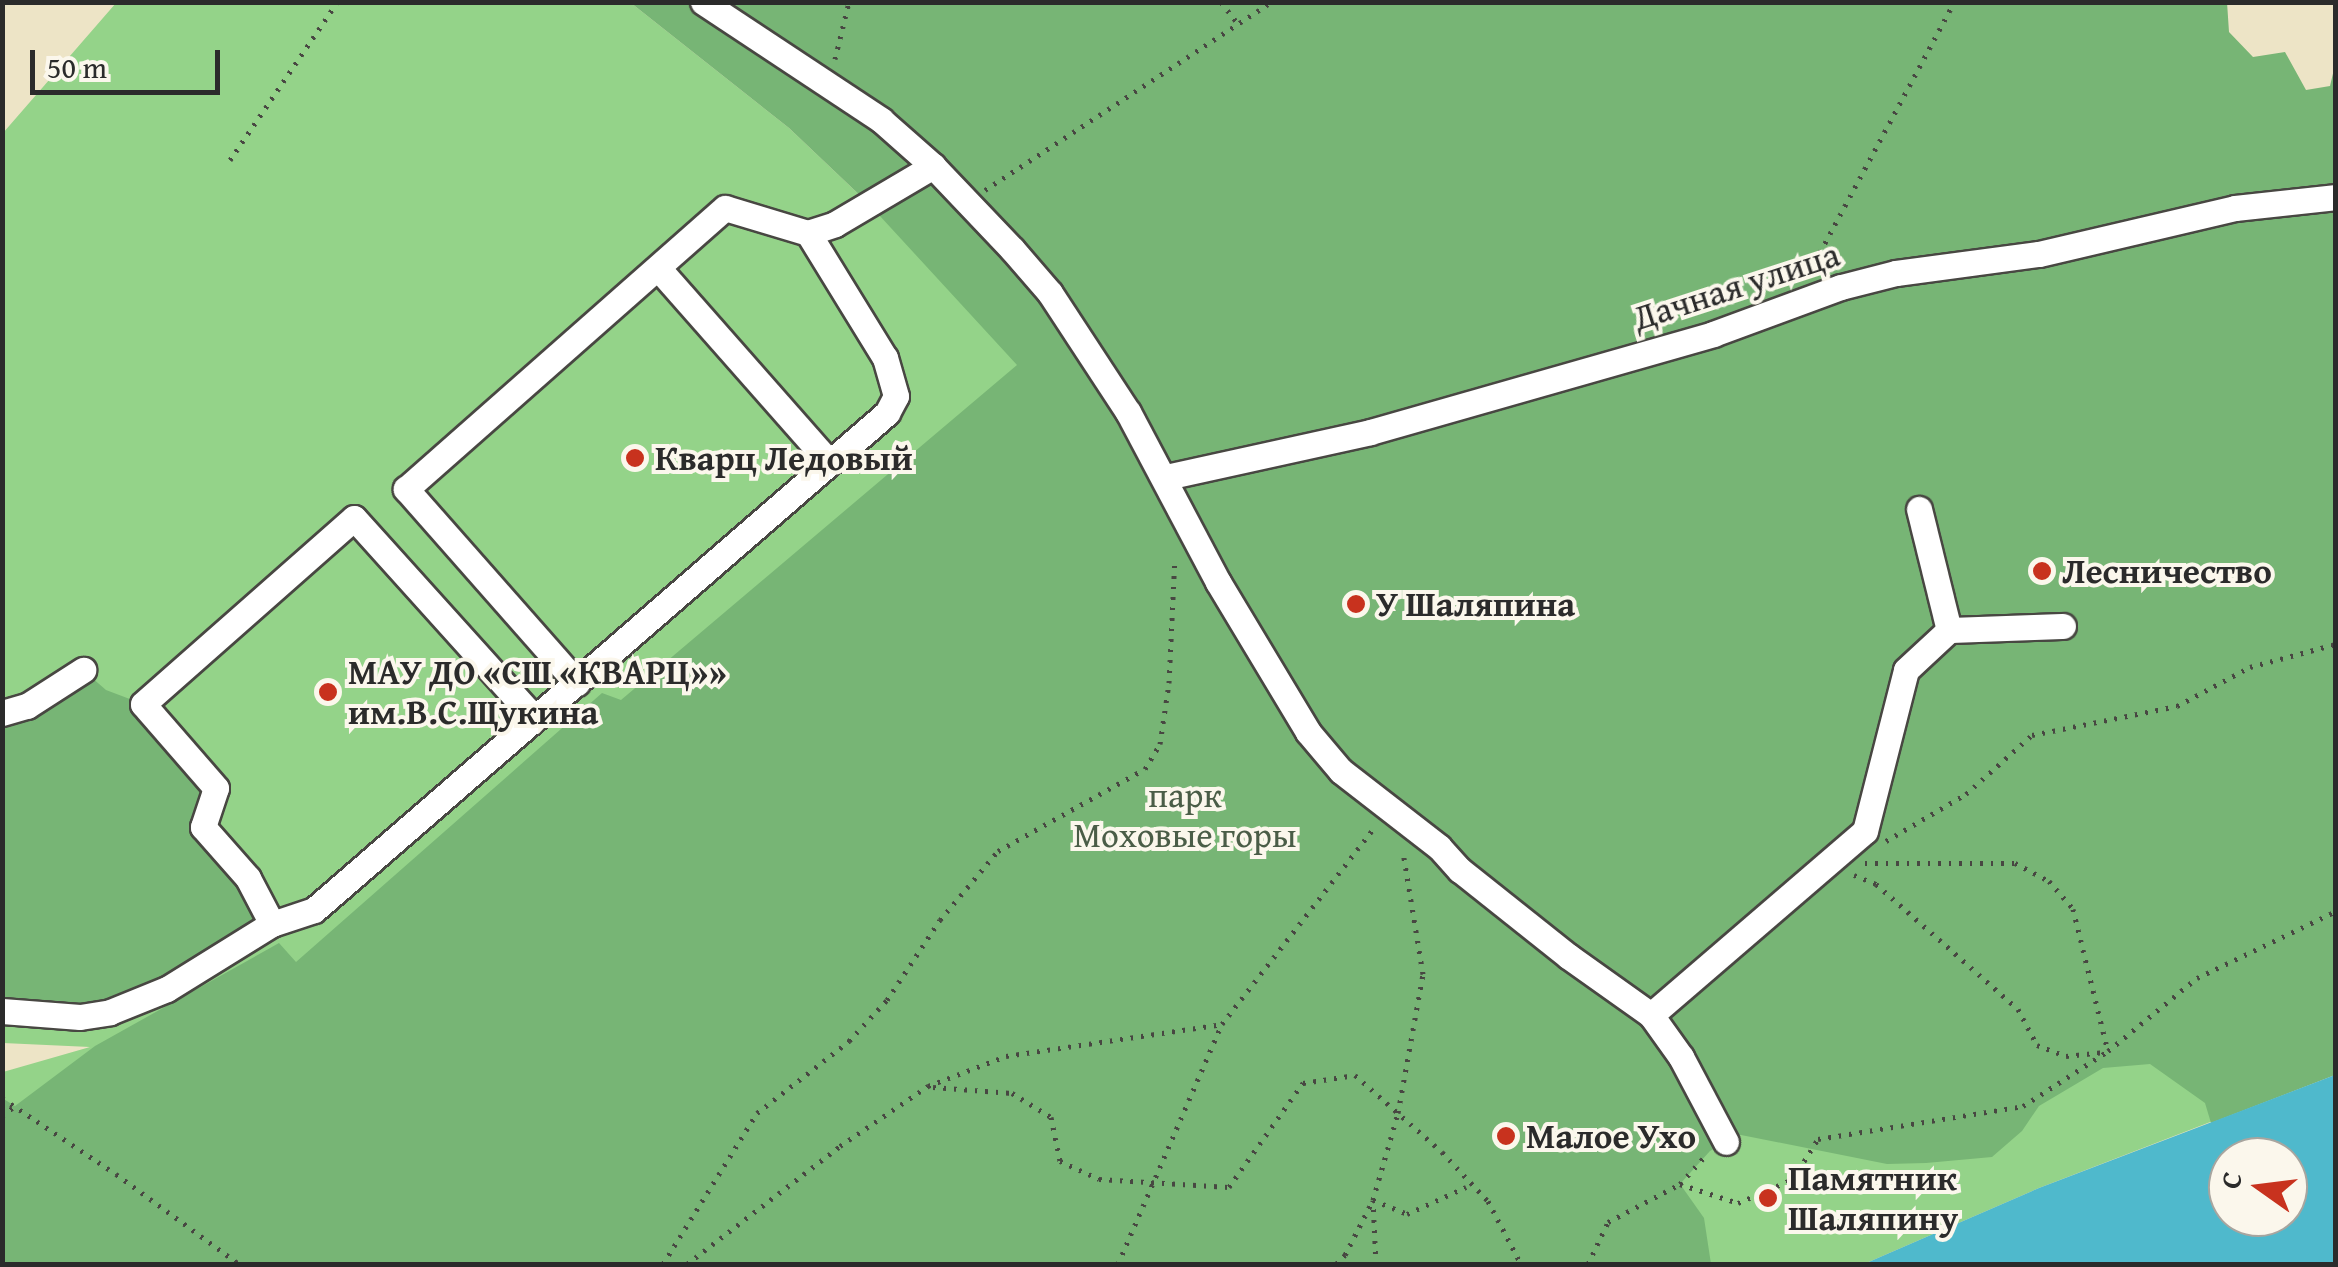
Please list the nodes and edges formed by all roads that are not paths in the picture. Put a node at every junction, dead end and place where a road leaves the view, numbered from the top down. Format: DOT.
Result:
graph roads {
  1 [pos="703,2"];
  2 [pos="934,166"];
  3 [pos="2336,197"];
  4 [pos="808,233"];
  5 [pos="658,268"];
  6 [pos="828,461"];
  7 [pos="1166,477"];
  8 [pos="1919,509"];
  9 [pos="2064,626"];
  10 [pos="1949,630"];
  11 [pos="83,670"];
  12 [pos="577,683"];
  13 [pos="2,714"];
  14 [pos="527,722"];
  15 [pos="272,924"];
  16 [pos="2,1011"];
  17 [pos="1651,1015"];
  18 [pos="1726,1142"];
  1 -- 2 [label="street"];
  2 -- 4 [label="street"];
  2 -- 7 [label="street"];
  3 -- 7 [label="street, Дачная улица"];
  4 -- 5 [label="street"];
  4 -- 6 [label="street"];
  5 -- 6 [label="street"];
  5 -- 12 [label="street"];
  6 -- 12 [label="street"];
  7 -- 17 [label="street"];
  8 -- 10 [label="street"];
  9 -- 10 [label="street"];
  10 -- 17 [label="street"];
  11 -- 13 [label="street"];
  12 -- 14 [label="street"];
  14 -- 15 [label="street"];
  14 -- 15 [label="street"];
  15 -- 16 [label="street"];
  17 -- 18 [label="street"];
}
